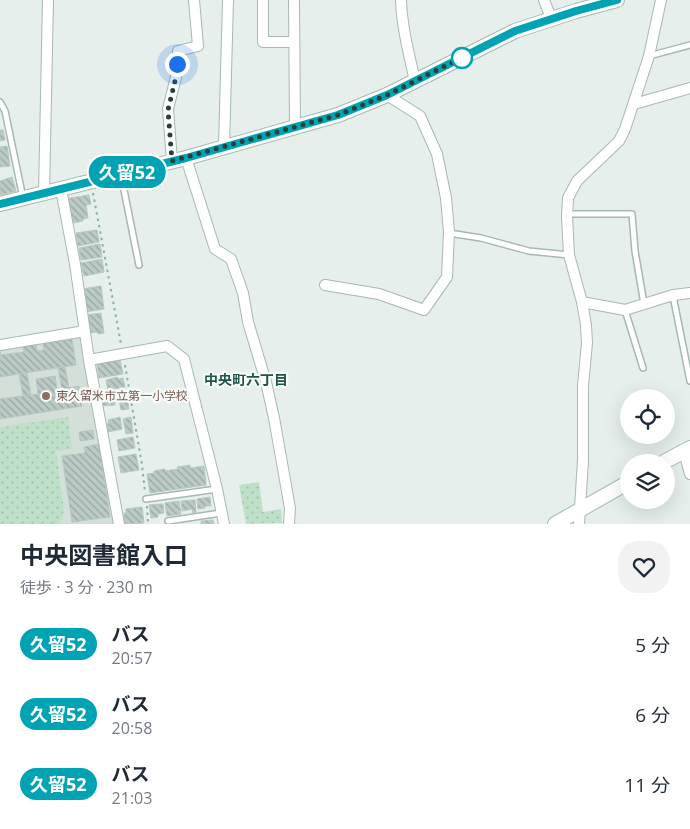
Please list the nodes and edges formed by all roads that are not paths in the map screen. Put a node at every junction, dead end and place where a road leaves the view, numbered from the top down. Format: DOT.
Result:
graph roads {
  1 [pos="48,0"];
  2 [pos="194,0"];
  3 [pos="228,0"];
  4 [pos="264,0"];
  5 [pos="294,0"];
  6 [pos="401,0"];
  7 [pos="544,0"];
  8 [pos="617,0"];
  9 [pos="661,0"];
  10 [pos="552,18"];
  11 [pos="294,42"];
  12 [pos="690,45"];
  13 [pos="649,56"];
  14 [pos="415,81"];
  15 [pos="690,88"];
  16 [pos="387,95"];
  17 [pos="0,102"];
  18 [pos="634,104"];
  19 [pos="294,127"];
  20 [pos="224,146"];
  21 [pos="186,158"];
  22 [pos="172,161"];
  23 [pos="121,174"];
  24 [pos="61,189"];
  25 [pos="44,193"];
  26 [pos="23,198"];
  27 [pos="0,204"];
  28 [pos="567,214"];
  29 [pos="448,232"];
  30 [pos="569,255"];
  31 [pos="139,265"];
  32 [pos="325,285"];
  33 [pos="690,293"];
  34 [pos="673,296"];
  35 [pos="582,302"];
  36 [pos="644,304"];
  37 [pos="625,310"];
  38 [pos="84,331"];
  39 [pos="0,345"];
  40 [pos="89,360"];
  41 [pos="643,368"];
  42 [pos="690,381"];
  43 [pos="687,450"];
  44 [pos="675,456"];
  45 [pos="690,474"];
  46 [pos="620,488"];
  47 [pos="217,490"];
  48 [pos="146,500"];
  49 [pos="221,513"];
  50 [pos="579,517"];
  51 [pos="168,521"];
  52 [pos="119,524"];
  53 [pos="224,524"];
  54 [pos="289,524"];
  55 [pos="555,524"];
  1 -- 25 [label="street"];
  2 -- 22 [label="street"];
  3 -- 20 [label="street"];
  4 -- 11 [label="street"];
  5 -- 11 [label="street"];
  6 -- 14 [label="street"];
  7 -- 10 [label="street"];
  8 -- 10 [label="street"];
  9 -- 13 [label="street"];
  10 -- 14 [label="street"];
  11 -- 19 [label="street"];
  12 -- 13 [label="lane"];
  13 -- 18 [label="street"];
  14 -- 16 [label="street"];
  15 -- 18 [label="street"];
  16 -- 19 [label="street"];
  16 -- 29 [label="street"];
  17 -- 26 [label="lane"];
  18 -- 28 [label="street"];
  19 -- 20 [label="street"];
  20 -- 21 [label="street"];
  21 -- 22 [label="street"];
  21 -- 54 [label="street"];
  22 -- 23 [label="street"];
  23 -- 24 [label="street"];
  23 -- 31 [label="lane"];
  24 -- 25 [label="street"];
  24 -- 38 [label="street"];
  25 -- 26 [label="street"];
  26 -- 27 [label="street"];
  28 -- 30 [label="street"];
  28 -- 36 [label="lane"];
  29 -- 30 [label="lane"];
  29 -- 32 [label="street"];
  30 -- 35 [label="street"];
  33 -- 34 [label="street"];
  34 -- 36 [label="street"];
  34 -- 42 [label="lane"];
  35 -- 37 [label="street"];
  35 -- 50 [label="street"];
  36 -- 37 [label="street"];
  37 -- 41 [label="lane"];
  38 -- 39 [label="street"];
  38 -- 40 [label="street"];
  40 -- 47 [label="street"];
  40 -- 52 [label="street"];
  43 -- 44 [label="street"];
  43 -- 45 [label="street"];
  46 -- 50 [label="street"];
  47 -- 48 [label="lane"];
  47 -- 49 [label="street"];
  49 -- 51 [label="lane"];
  49 -- 53 [label="street"];
  50 -- 55 [label="street"];
}
